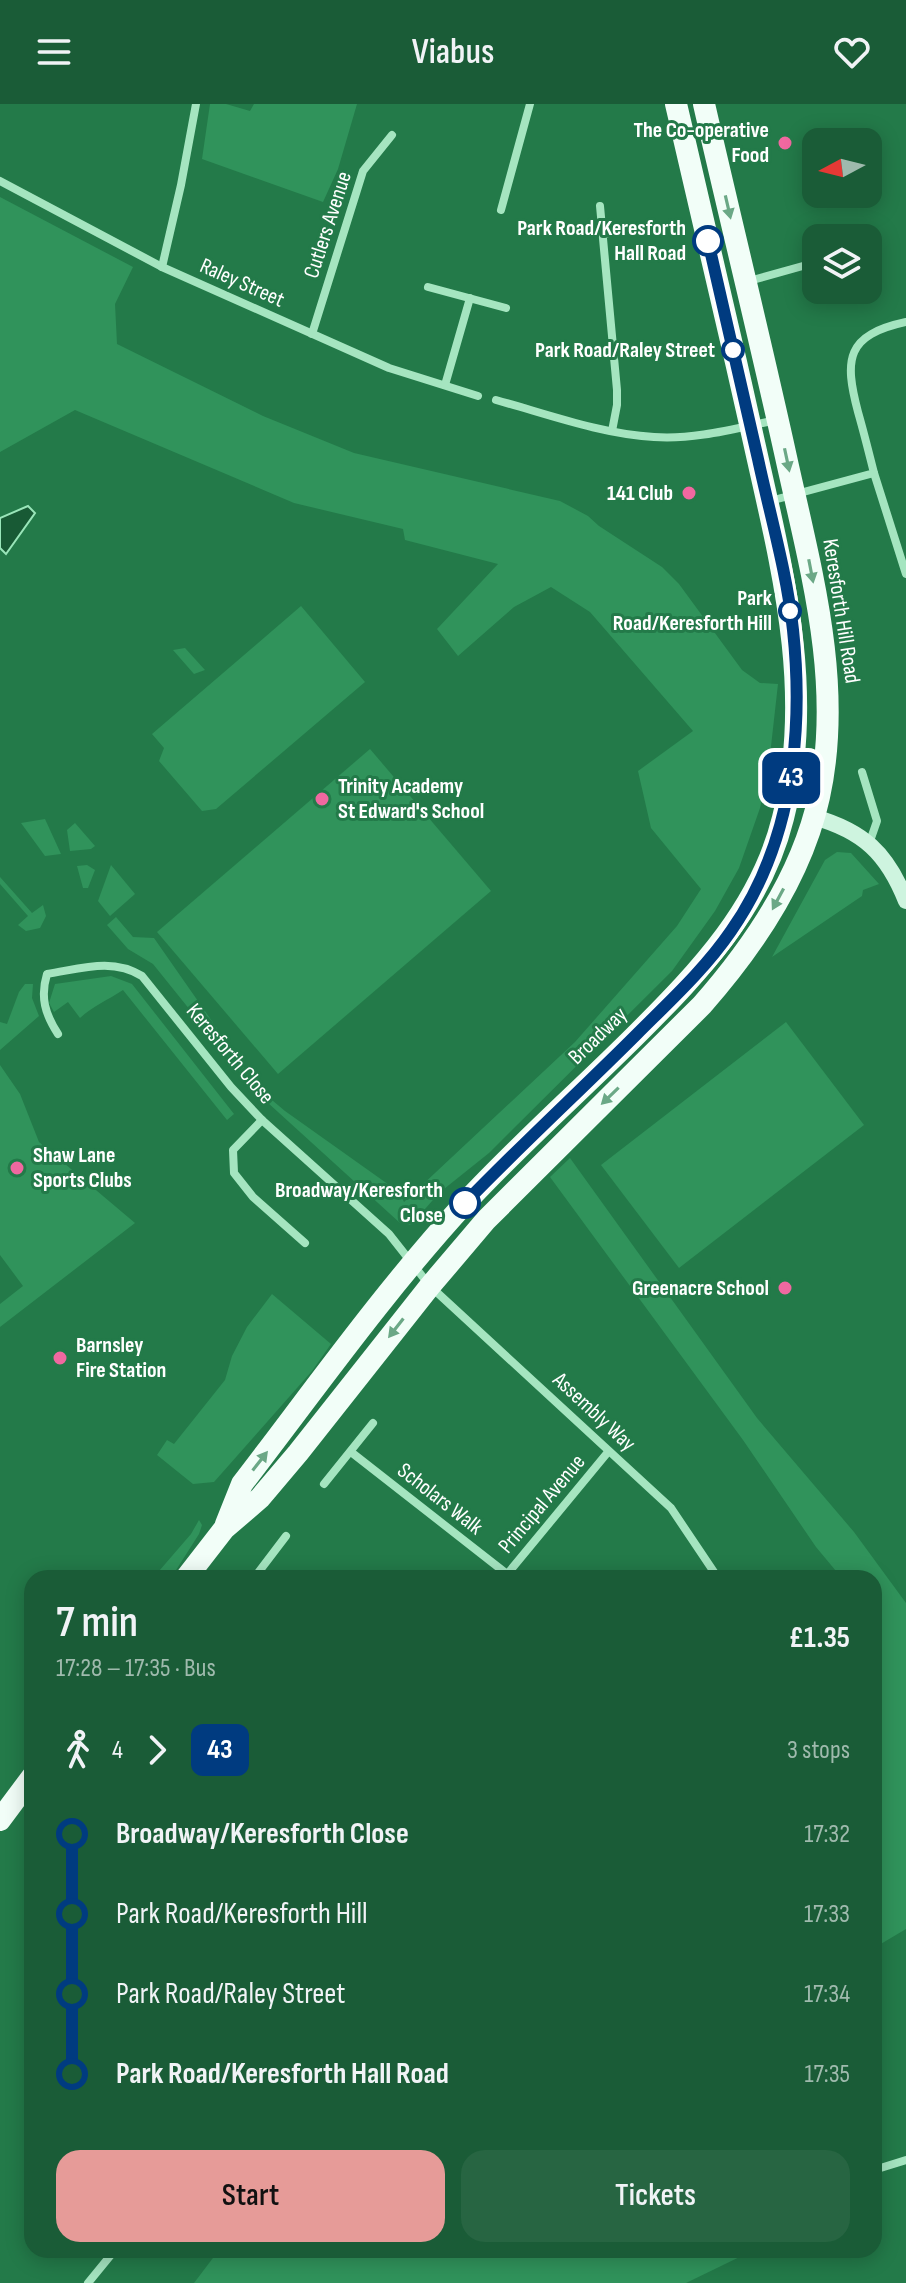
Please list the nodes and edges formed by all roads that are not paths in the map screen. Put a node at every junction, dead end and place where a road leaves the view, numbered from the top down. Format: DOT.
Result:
graph roads {
  1 [pos="196,104"];
  2 [pos="530,104"];
  3 [pos="676,104"];
  4 [pos="704,104"];
  5 [pos="392,135"];
  6 [pos="0,181"];
  7 [pos="600,206"];
  8 [pos="501,210"];
  9 [pos="620,232"];
  10 [pos="602,234"];
  11 [pos="802,266"];
  12 [pos="162,267"];
  13 [pos="745,282"];
  14 [pos="428,287"];
  15 [pos="470,298"];
  16 [pos="506,308"];
  17 [pos="906,322"];
  18 [pos="312,334"];
  19 [pos="445,385"];
  20 [pos="478,396"];
  21 [pos="496,400"];
  22 [pos="778,420"];
  23 [pos="750,426"];
  24 [pos="612,431"];
  25 [pos="874,473"];
  26 [pos="794,495"];
  27 [pos="767,502"];
  28 [pos="906,574"];
  29 [pos="862,772"];
  30 [pos="784,815"];
  31 [pos="812,822"];
  32 [pos="869,844"];
  33 [pos="906,901"];
  34 [pos="58,1034"];
  35 [pos="262,1120"];
  36 [pos="305,1243"];
  37 [pos="412,1263"];
  38 [pos="430,1286"];
  39 [pos="373,1423"];
  40 [pos="351,1452"];
  41 [pos="608,1452"];
  42 [pos="324,1484"];
  43 [pos="224,1529"];
  44 [pos="286,1536"];
  45 [pos="192,1570"];
  46 [pos="260,1570"];
  47 [pos="498,1570"];
  48 [pos="510,1570"];
  49 [pos="713,1570"];
  50 [pos="24,1788"];
  51 [pos="0,1820"];
  52 [pos="906,2160"];
  53 [pos="882,2168"];
  54 [pos="108,2258"];
  55 [pos="88,2283"];
  1 -- 12 [label="street"];
  2 -- 8 [label="street"];
  3 -- 23 [label="highway"];
  4 -- 13 [label="highway, Keresforth Hill Road, one-way"];
  5 -- 18 [label="street, Cutlers Avenue"];
  6 -- 12 [label="street, Raley Street"];
  7 -- 10 [label="street"];
  9 -- 10 [label="street"];
  10 -- 24 [label="street"];
  11 -- 13 [label="street"];
  12 -- 18 [label="street, Raley Street"];
  13 -- 22 [label="highway, Keresforth Hill Road"];
  14 -- 15 [label="street"];
  15 -- 16 [label="street"];
  15 -- 19 [label="street"];
  17 -- 25 [label="street"];
  18 -- 19 [label="street, Raley Street"];
  19 -- 20 [label="street, Raley Street"];
  21 -- 24 [label="street"];
  22 -- 23 [label="street"];
  22 -- 26 [label="highway, Keresforth Hill Road, one-way"];
  23 -- 24 [label="street"];
  23 -- 27 [label="highway"];
  25 -- 26 [label="street"];
  25 -- 28 [label="street"];
  26 -- 27 [label="street"];
  26 -- 31 [label="highway, Keresforth Hill Road, one-way"];
  27 -- 30 [label="highway"];
  29 -- 32 [label="street"];
  30 -- 31 [label="highway"];
  30 -- 37 [label="highway, Broadway"];
  31 -- 32 [label="main road"];
  31 -- 38 [label="highway, Broadway, one-way"];
  32 -- 33 [label="main road"];
  34 -- 35 [label="street, Keresforth Close"];
  35 -- 36 [label="street"];
  35 -- 37 [label="street, Keresforth Close"];
  37 -- 38 [label="street"];
  43 -- 37 [label="highway, Broadway, one-way"];
  38 -- 41 [label="street, Assembly Way"];
  38 -- 43 [label="highway, Broadway, one-way"];
  39 -- 40 [label="street"];
  40 -- 42 [label="street"];
  40 -- 47 [label="street, Scholars Walk"];
  41 -- 48 [label="street, Principal Avenue"];
  41 -- 49 [label="street, Assembly Way"];
  43 -- 45 [label="highway, Broadway"];
  44 -- 46 [label="street"];
  50 -- 51 [label="highway"];
  52 -- 53 [label="street"];
  54 -- 55 [label="street"];
}
